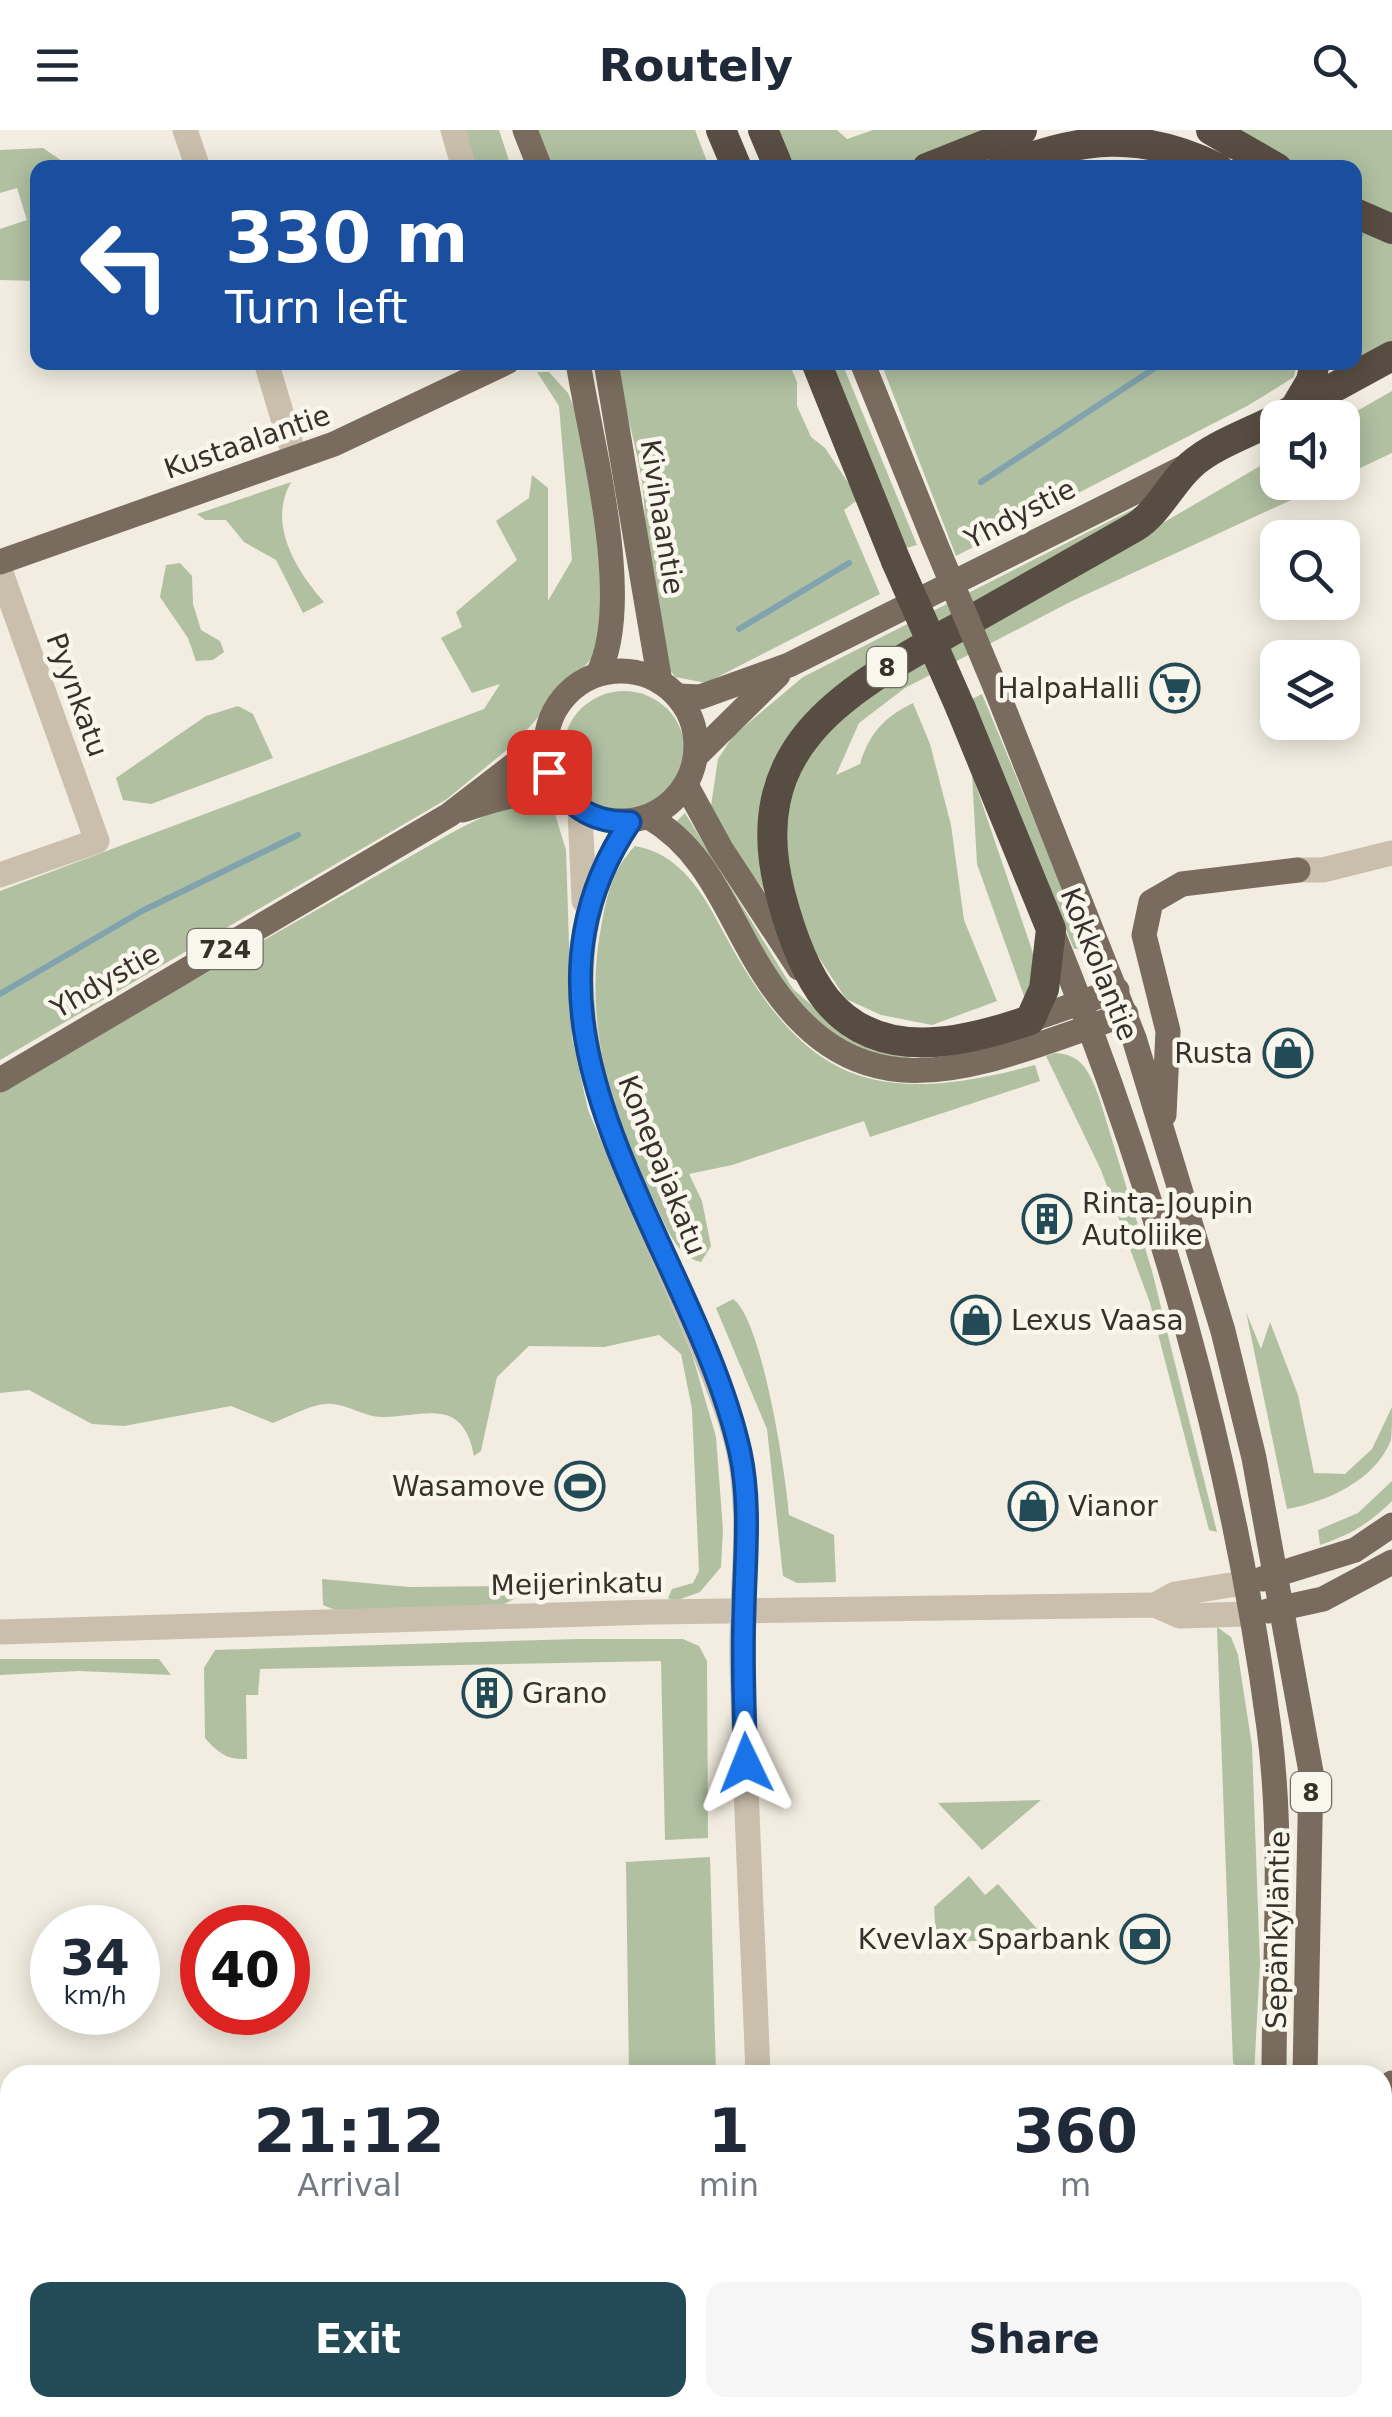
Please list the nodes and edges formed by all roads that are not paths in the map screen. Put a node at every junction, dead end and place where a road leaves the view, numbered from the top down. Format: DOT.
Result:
graph roads {
  1 [pos="185,130"];
  2 [pos="453,130"];
  3 [pos="524,130"];
  4 [pos="721,130"];
  5 [pos="763,130"];
  6 [pos="1022,130"];
  7 [pos="1211,130"];
  8 [pos="195,160"];
  9 [pos="462,160"];
  10 [pos="530,160"];
  11 [pos="537,160"];
  12 [pos="734,160"];
  13 [pos="776,160"];
  14 [pos="947,160"];
  15 [pos="1024,160"];
  16 [pos="1204,160"];
  17 [pos="1263,160"];
  18 [pos="1362,216"];
  19 [pos="1392,229"];
  20 [pos="1392,356"];
  21 [pos="268,370"];
  22 [pos="491,370"];
  23 [pos="579,370"];
  24 [pos="608,370"];
  25 [pos="819,370"];
  26 [pos="865,370"];
  27 [pos="1313,370"];
  28 [pos="1295,400"];
  29 [pos="1309,400"];
  30 [pos="1260,427"];
  31 [pos="295,458"];
  32 [pos="1193,463"];
  33 [pos="0,562"];
  34 [pos="0,570"];
  35 [pos="789,664"];
  36 [pos="598,674"];
  37 [pos="669,689"];
  38 [pos="545,741"];
  39 [pos="696,756"];
  40 [pos="686,785"];
  41 [pos="572,805"];
  42 [pos="449,815"];
  43 [pos="639,820"];
  44 [pos="1392,852"];
  45 [pos="1298,870"];
  46 [pos="0,875"];
  47 [pos="586,926"];
  48 [pos="1050,929"];
  49 [pos="815,984"];
  50 [pos="1122,1002"];
  51 [pos="1085,1015"];
  52 [pos="1030,1020"];
  53 [pos="0,1080"];
  54 [pos="1162,1125"];
  55 [pos="1389,1535"];
  56 [pos="1392,1562"];
  57 [pos="1278,1576"];
  58 [pos="1242,1583"];
  59 [pos="1155,1605"];
  60 [pos="1284,1608"];
  61 [pos="744,1612"];
  62 [pos="1248,1614"];
  63 [pos="0,1632"];
  64 [pos="758,2065"];
  65 [pos="1274,2065"];
  66 [pos="1305,2065"];
  1 -- 8 [label="street"];
  2 -- 9 [label="street"];
  3 -- 10 [label="main road"];
  3 -- 11 [label="main road"];
  4 -- 12 [label="highway"];
  5 -- 13 [label="highway"];
  6 -- 14 [label="highway"];
  7 -- 17 [label="highway"];
  15 -- 16 [label="highway"];
  18 -- 19 [label="highway"];
  20 -- 29 [label="highway, Yhdystie / 8"];
  21 -- 31 [label="street"];
  22 -- 31 [label="main road, Kustaalantie"];
  23 -- 36 [label="main road, Kivihaantie"];
  24 -- 37 [label="main road, Kivihaantie"];
  25 -- 48 [label="highway, Kokkolantie / 8, bridge"];
  26 -- 50 [label="main road, Kokkolantie / 8, bridge"];
  27 -- 28 [label="highway"];
  30 -- 32 [label="highway, Yhdystie / 8"];
  31 -- 33 [label="main road, Kustaalantie"];
  32 -- 35 [label="main road, Yhdystie"];
  32 -- 49 [label="highway, 8"];
  34 -- 46 [label="street, Pyynkatu"];
  35 -- 37 [label="main road, Yhdystie"];
  35 -- 39 [label="main road, Yhdystie"];
  36 -- 37 [label="main road"];
  36 -- 38 [label="main road"];
  37 -- 39 [label="main road"];
  38 -- 41 [label="main road"];
  38 -- 42 [label="main road, Yhdystie / 724"];
  39 -- 40 [label="main road"];
  40 -- 43 [label="main road"];
  40 -- 49 [label="main road"];
  41 -- 42 [label="main road, Yhdystie / 724"];
  41 -- 43 [label="main road"];
  41 -- 47 [label="street, Konepajakatu"];
  42 -- 53 [label="main road, Yhdystie / 724"];
  43 -- 47 [label="street, Konepajakatu"];
  43 -- 51 [label="main road"];
  44 -- 45 [label="street"];
  45 -- 54 [label="main road"];
  47 -- 61 [label="street, Konepajakatu"];
  48 -- 51 [label="main road, Kokkolantie / 8"];
  48 -- 52 [label="highway, 8"];
  49 -- 52 [label="highway, 8"];
  50 -- 51 [label="main road"];
  50 -- 54 [label="main road, Kokkolantie / 8"];
  51 -- 52 [label="main road"];
  51 -- 58 [label="main road, Kokkolantie / 8"];
  54 -- 57 [label="main road, Kokkolantie / 8"];
  55 -- 57 [label="main road, Meijerinkatu"];
  56 -- 60 [label="main road, Meijerinkatu"];
  57 -- 58 [label="main road, Meijerinkatu"];
  57 -- 60 [label="main road, Kokkolantie / 8"];
  58 -- 59 [label="street, Meijerinkatu"];
  58 -- 62 [label="main road, Kokkolantie / 8"];
  59 -- 61 [label="street, Meijerinkatu"];
  59 -- 62 [label="street, Meijerinkatu"];
  60 -- 62 [label="main road, Meijerinkatu"];
  60 -- 66 [label="main road, Sepänkyläntie / 8"];
  61 -- 63 [label="street, Meijerinkatu"];
  61 -- 64 [label="street, Konepajakatu"];
  62 -- 65 [label="main road, Sepänkyläntie / 8"];
}
